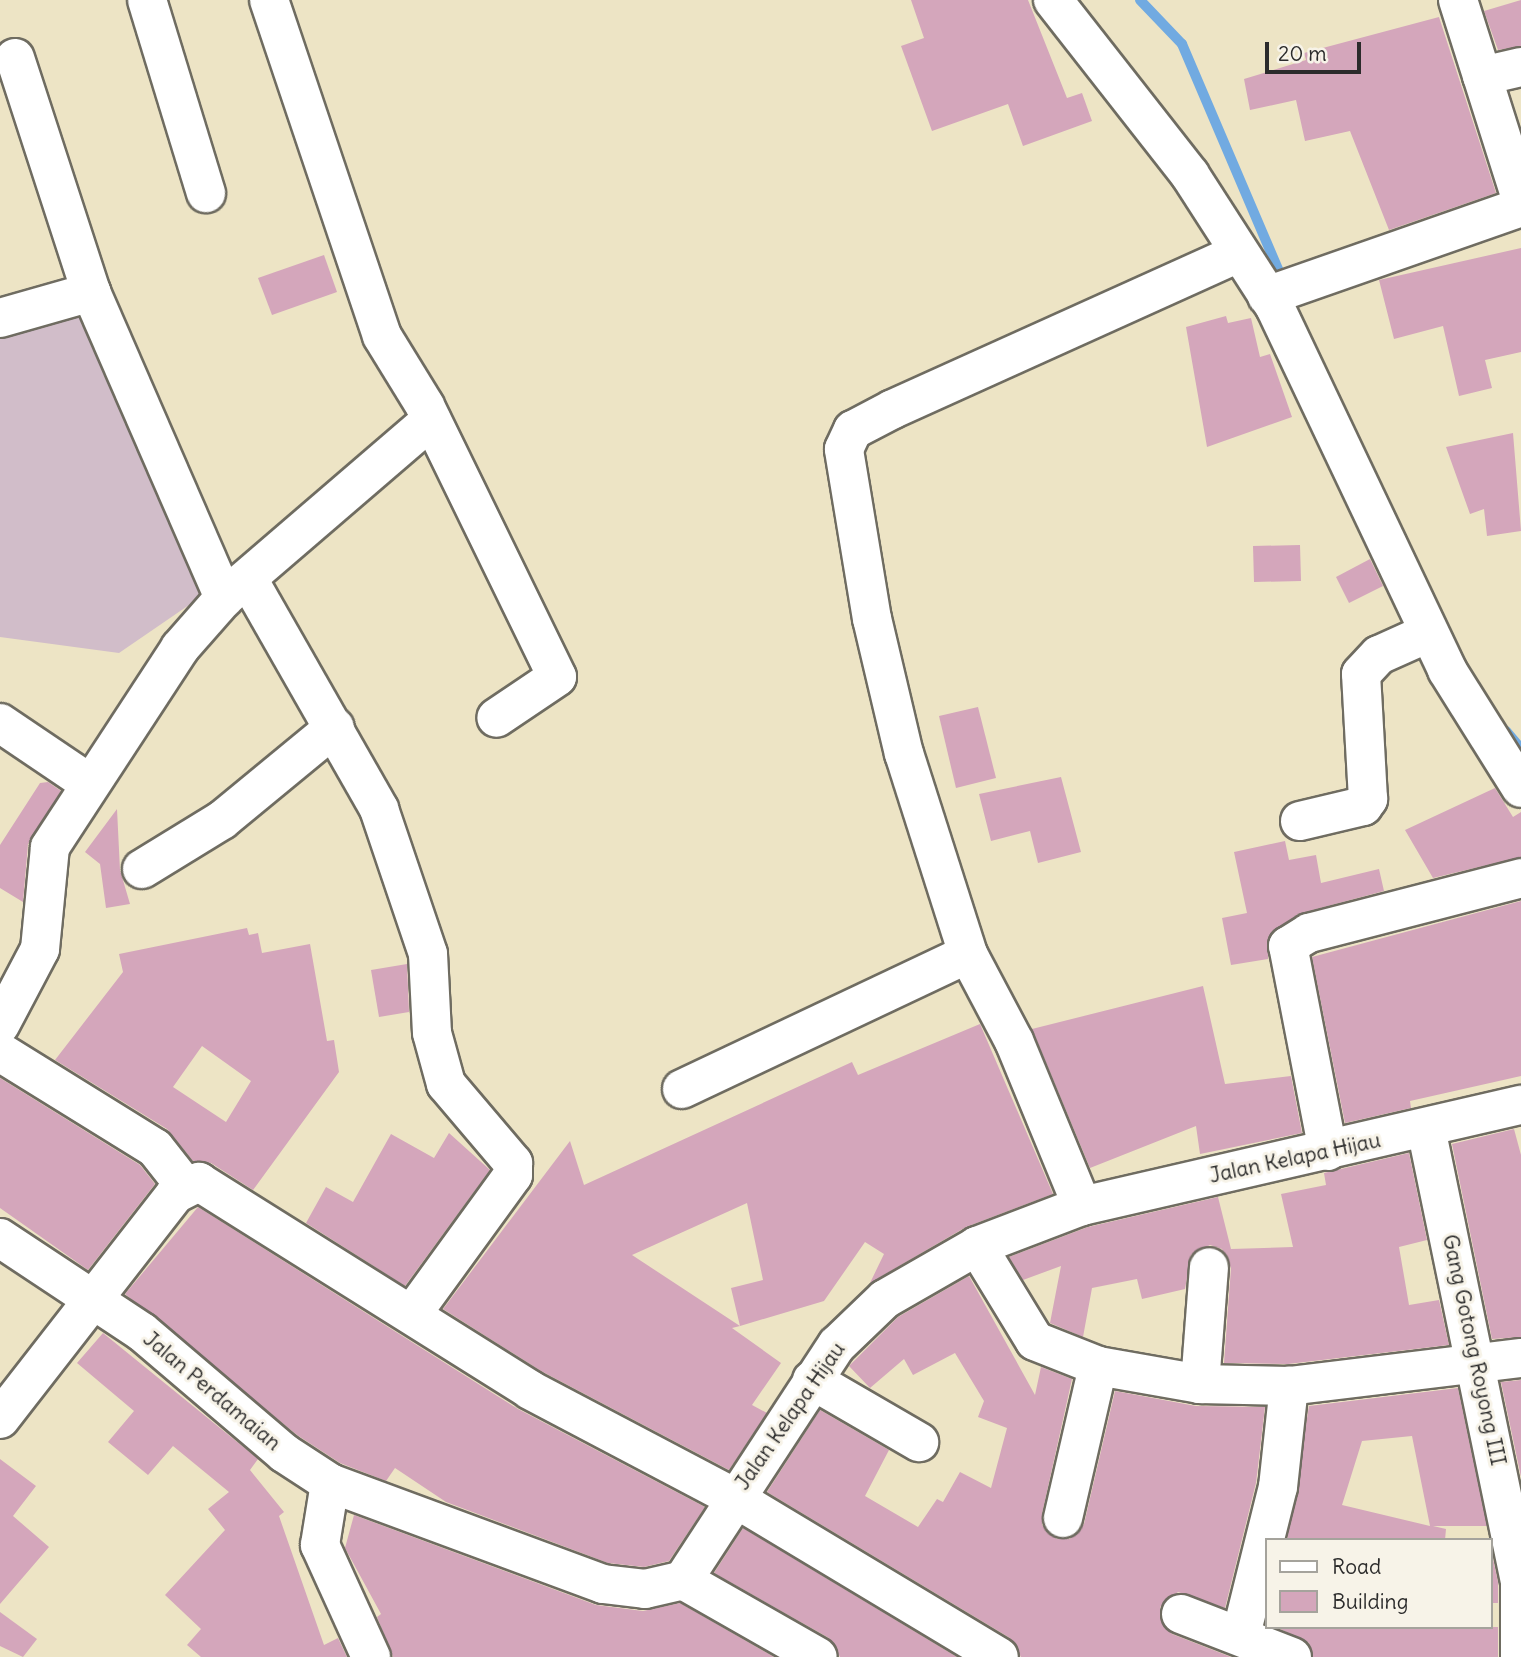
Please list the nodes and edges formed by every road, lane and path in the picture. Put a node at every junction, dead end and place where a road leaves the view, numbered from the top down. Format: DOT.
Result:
graph roads {
  1 [pos="147,0"];
  2 [pos="269,0"];
  3 [pos="1053,0"];
  4 [pos="1458,0"];
  5 [pos="15,58"];
  6 [pos="1521,67"];
  7 [pos="1482,76"];
  8 [pos="206,192"];
  9 [pos="1521,199"];
  10 [pos="1521,207"];
  11 [pos="1238,253"];
  12 [pos="91,292"];
  13 [pos="1273,293"];
  14 [pos="0,318"];
  15 [pos="431,420"];
  16 [pos="236,588"];
  17 [pos="1428,632"];
  18 [pos="496,718"];
  19 [pos="0,723"];
  20 [pos="335,727"];
  21 [pos="89,783"];
  22 [pos="1521,788"];
  23 [pos="1300,821"];
  24 [pos="142,869"];
  25 [pos="1521,878"];
  26 [pos="968,954"];
  27 [pos="0,1025"];
  28 [pos="0,1052"];
  29 [pos="682,1089"];
  30 [pos="1521,1105"];
  31 [pos="1426,1128"];
  32 [pos="1328,1151"];
  33 [pos="185,1186"];
  34 [pos="1082,1206"];
  35 [pos="0,1238"];
  36 [pos="977,1246"];
  37 [pos="1209,1267"];
  38 [pos="95,1297"];
  39 [pos="412,1314"];
  40 [pos="1521,1358"];
  41 [pos="1477,1360"];
  42 [pos="1098,1366"];
  43 [pos="812,1380"];
  44 [pos="1200,1384"];
  45 [pos="1289,1386"];
  46 [pos="0,1419"];
  47 [pos="919,1441"];
  48 [pos="330,1483"];
  49 [pos="733,1497"];
  50 [pos="1063,1518"];
  51 [pos="683,1580"];
  52 [pos="1520,1580"];
  53 [pos="1181,1614"];
  54 [pos="1241,1635"];
  55 [pos="797,1652"];
  56 [pos="371,1657"];
  57 [pos="999,1657"];
  58 [pos="1292,1657"];
  59 [pos="1520,1657"];
  1 -- 8 [label="street"];
  2 -- 15 [label="street"];
  3 -- 11 [label="street"];
  4 -- 7 [label="street"];
  5 -- 12 [label="street"];
  6 -- 7 [label="street"];
  7 -- 9 [label="street"];
  10 -- 13 [label="street"];
  11 -- 13 [label="street"];
  11 -- 26 [label="street"];
  12 -- 14 [label="street"];
  12 -- 16 [label="street"];
  13 -- 17 [label="street"];
  15 -- 16 [label="street"];
  15 -- 18 [label="street"];
  16 -- 20 [label="street"];
  16 -- 21 [label="street"];
  17 -- 22 [label="street"];
  17 -- 23 [label="street"];
  19 -- 21 [label="street"];
  20 -- 24 [label="street"];
  20 -- 39 [label="street"];
  21 -- 27 [label="street"];
  25 -- 32 [label="street"];
  26 -- 29 [label="street"];
  26 -- 34 [label="street"];
  28 -- 33 [label="street"];
  30 -- 31 [label="street, Jalan Kelapa Hijau"];
  31 -- 32 [label="street, Jalan Kelapa Hijau"];
  31 -- 41 [label="street, Gang Gotong Royong III"];
  32 -- 34 [label="street, Jalan Kelapa Hijau"];
  33 -- 38 [label="street"];
  33 -- 39 [label="street"];
  34 -- 36 [label="street, Jalan Kelapa Hijau"];
  35 -- 38 [label="street, Jalan Perdamaian"];
  36 -- 42 [label="street"];
  36 -- 43 [label="street, Jalan Kelapa Hijau"];
  37 -- 44 [label="street"];
  38 -- 46 [label="street"];
  38 -- 48 [label="street, Jalan Perdamaian"];
  39 -- 49 [label="street"];
  40 -- 41 [label="street"];
  41 -- 45 [label="street"];
  41 -- 52 [label="street, Gang Gotong Royong III"];
  42 -- 44 [label="street"];
  42 -- 50 [label="street"];
  43 -- 47 [label="street"];
  43 -- 49 [label="street, Jalan Kelapa Hijau"];
  44 -- 45 [label="street"];
  45 -- 54 [label="street"];
  48 -- 51 [label="street"];
  48 -- 56 [label="street"];
  49 -- 51 [label="street, Jalan Kelapa Hijau"];
  49 -- 57 [label="street"];
  51 -- 55 [label="street"];
  52 -- 59 [label="street, Gang Gotong Royong III"];
  53 -- 54 [label="street"];
  54 -- 58 [label="street"];
}
